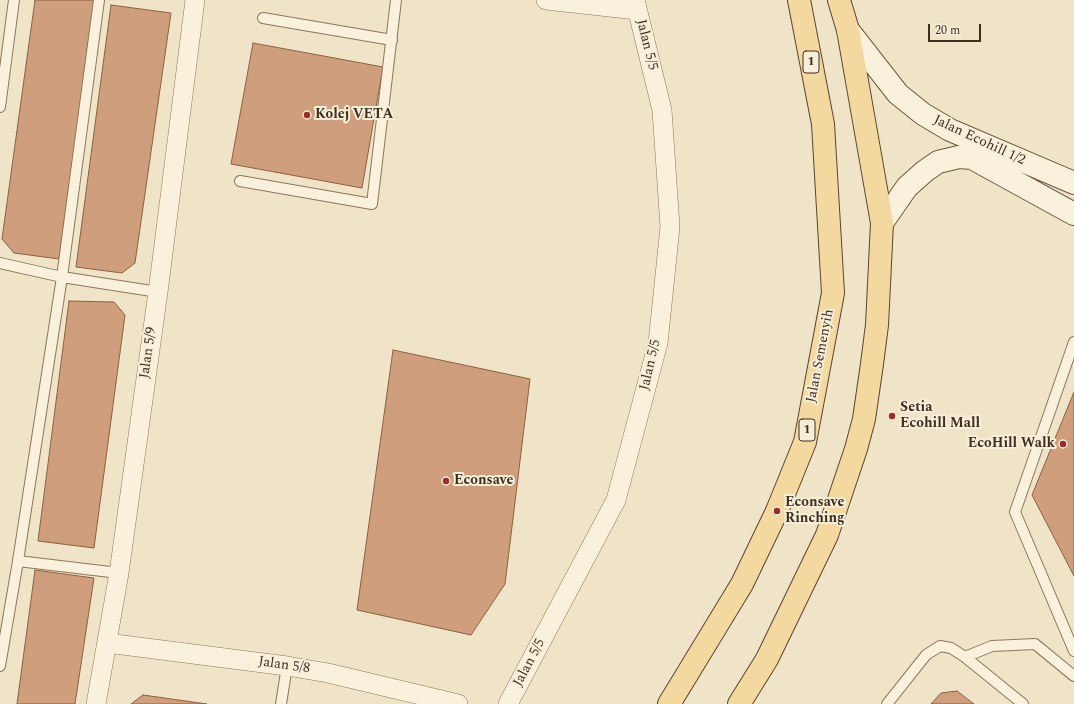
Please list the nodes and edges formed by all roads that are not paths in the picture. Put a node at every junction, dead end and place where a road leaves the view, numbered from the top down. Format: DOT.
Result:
graph roads {
  1 [pos="14,0"];
  2 [pos="99,0"];
  3 [pos="194,0"];
  4 [pos="396,0"];
  5 [pos="546,0"];
  6 [pos="799,0"];
  7 [pos="839,0"];
  8 [pos="636,5"];
  9 [pos="263,18"];
  10 [pos="848,30"];
  11 [pos="392,40"];
  12 [pos="0,107"];
  13 [pos="240,181"];
  14 [pos="1074,183"];
  15 [pos="1074,214"];
  16 [pos="882,223"];
  17 [pos="0,263"];
  18 [pos="62,277"];
  19 [pos="158,292"];
  20 [pos="1074,342"];
  21 [pos="18,561"];
  22 [pos="119,573"];
  23 [pos="107,642"];
  24 [pos="1074,651"];
  25 [pos="965,657"];
  26 [pos="0,666"];
  27 [pos="287,666"];
  28 [pos="1074,676"];
  29 [pos="96,704"];
  30 [pos="281,704"];
  31 [pos="458,704"];
  32 [pos="508,704"];
  33 [pos="669,704"];
  34 [pos="739,704"];
  35 [pos="888,704"];
  36 [pos="1023,704"];
  1 -- 12 [label="lane"];
  2 -- 18 [label="lane"];
  3 -- 19 [label="street, Jalan 5/9"];
  4 -- 11 [label="lane"];
  5 -- 8 [label="street"];
  6 -- 33 [label="main road, Jalan Semenyih / 1"];
  7 -- 10 [label="main road"];
  8 -- 32 [label="street, Jalan 5/5"];
  9 -- 11 [label="lane"];
  10 -- 14 [label="street, Jalan Ecohill 1/2"];
  10 -- 16 [label="main road"];
  11 -- 13 [label="lane"];
  15 -- 16 [label="street, Jalan Ecohill 1/2"];
  16 -- 34 [label="main road"];
  17 -- 18 [label="lane"];
  18 -- 19 [label="lane"];
  18 -- 21 [label="lane"];
  19 -- 22 [label="street, Jalan 5/9"];
  20 -- 24 [label="lane"];
  21 -- 22 [label="lane"];
  21 -- 26 [label="lane"];
  22 -- 23 [label="street, Jalan 5/9"];
  23 -- 27 [label="street, Jalan 5/8"];
  23 -- 29 [label="street, Jalan 5/9"];
  25 -- 28 [label="lane"];
  25 -- 35 [label="lane"];
  25 -- 36 [label="lane"];
  27 -- 30 [label="lane"];
  27 -- 31 [label="street, Jalan 5/8"];
}
